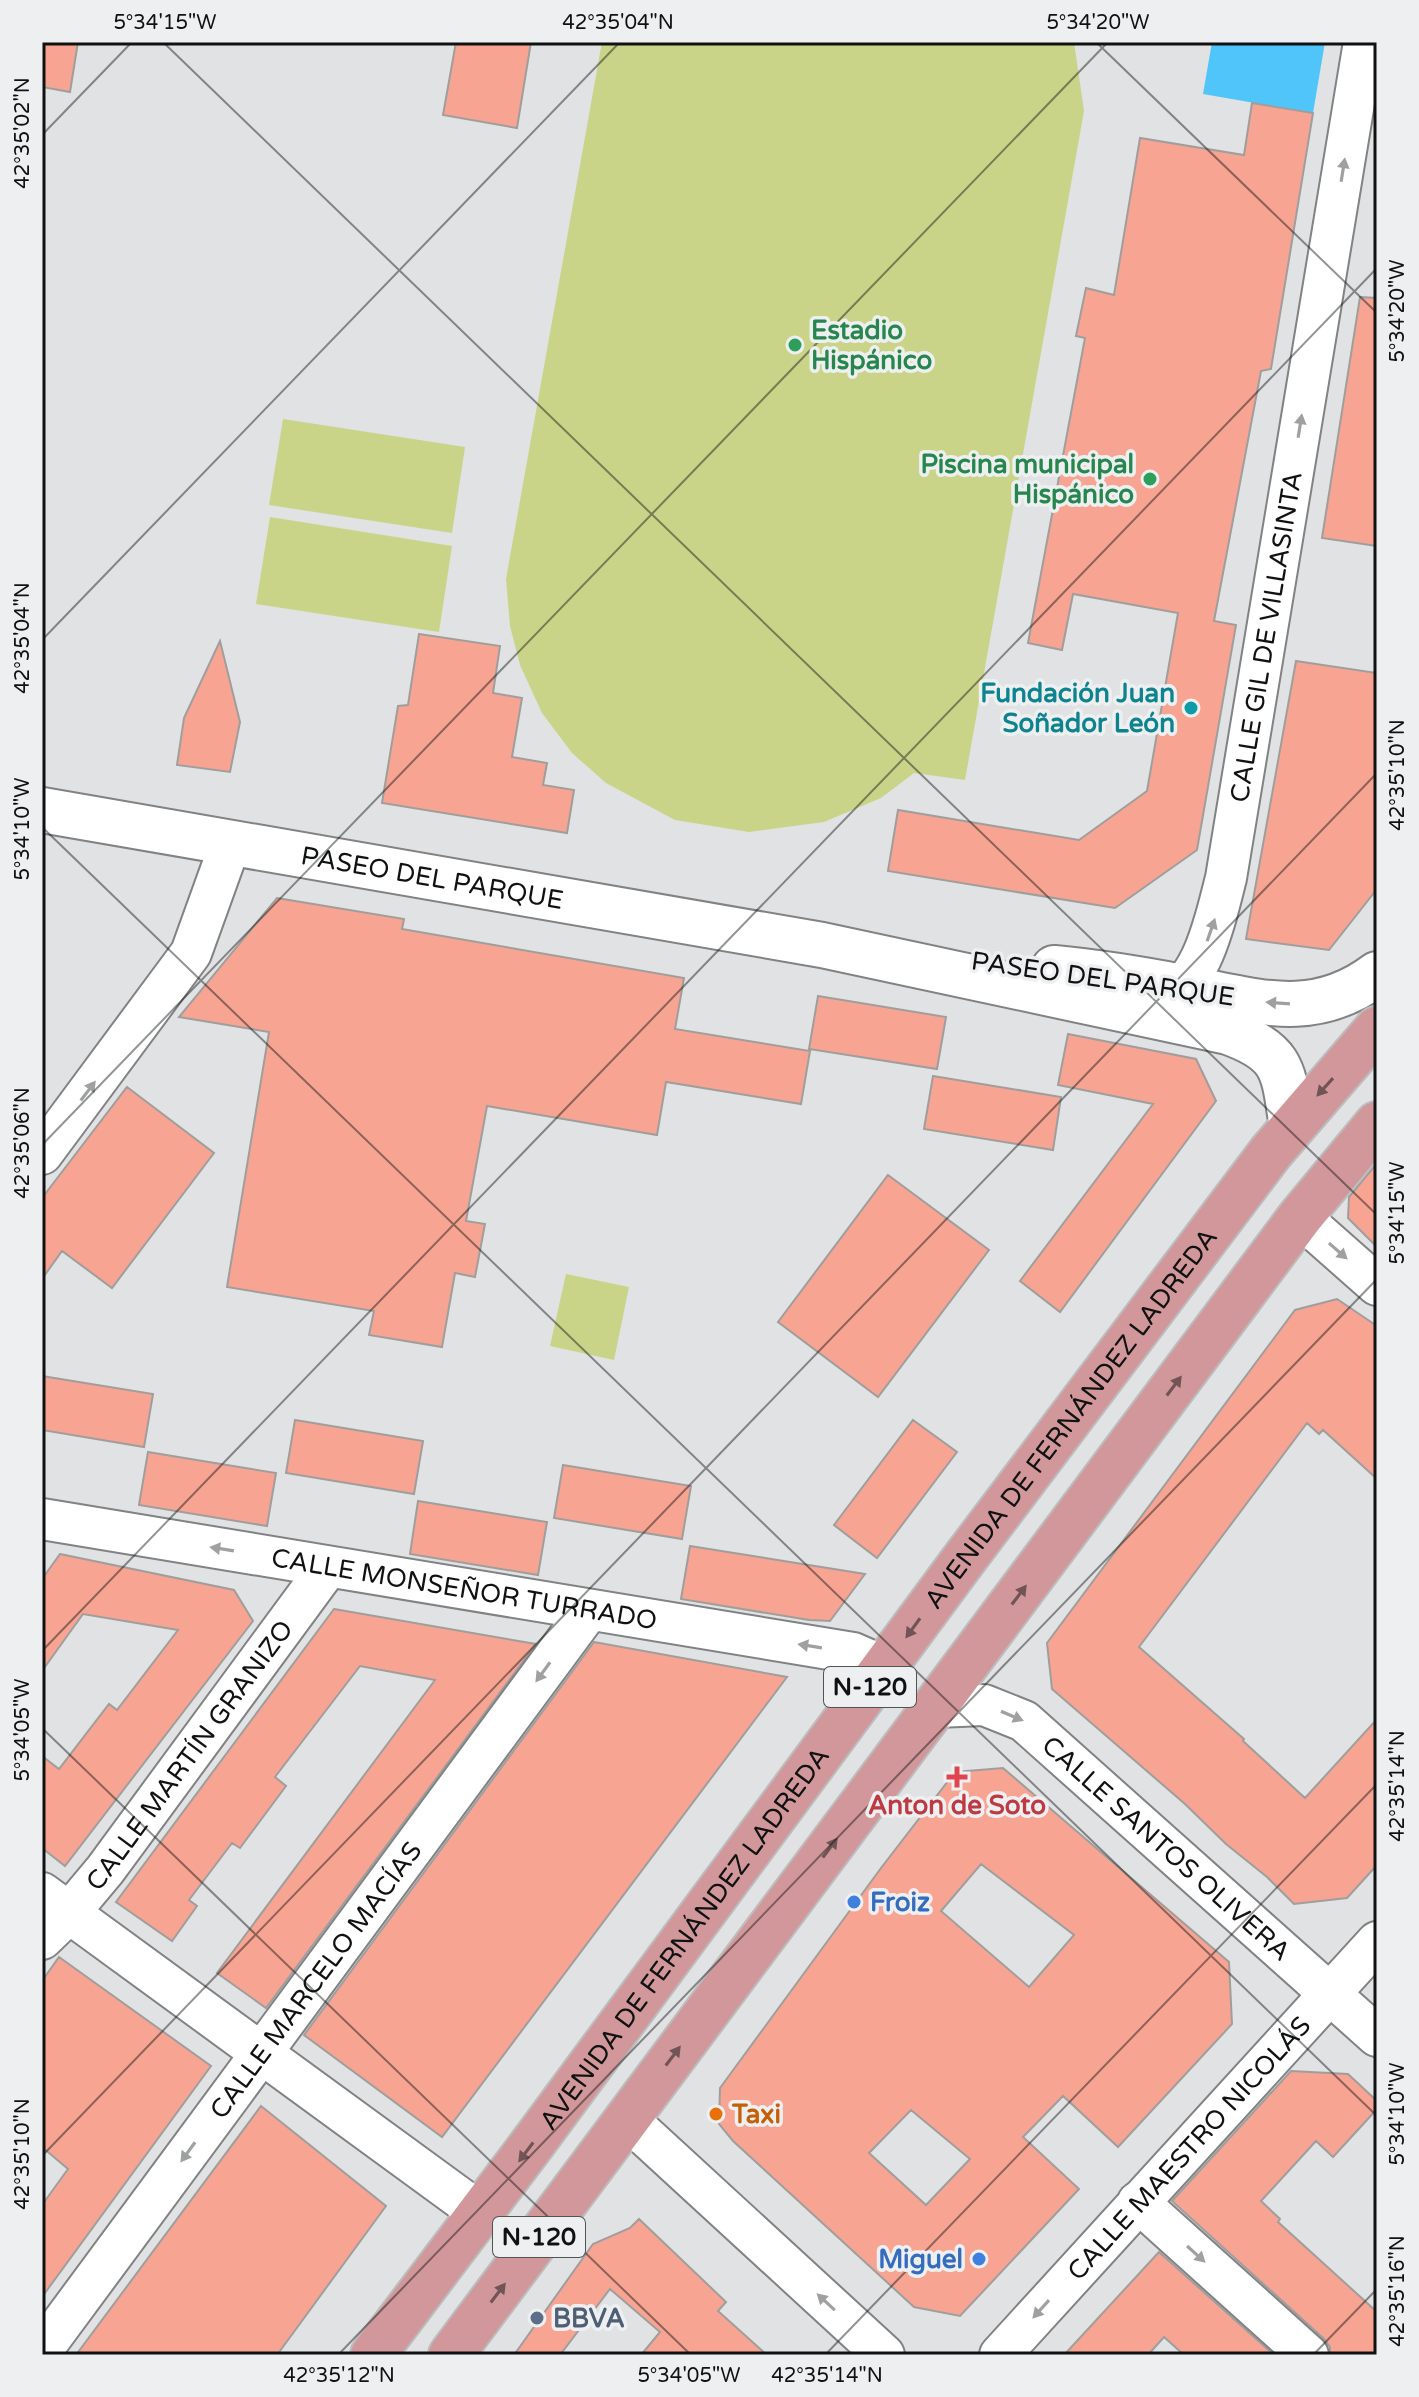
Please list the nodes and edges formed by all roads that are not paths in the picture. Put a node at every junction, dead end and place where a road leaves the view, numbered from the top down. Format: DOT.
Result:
graph roads {
  1 [pos="1364,42"];
  2 [pos="42,810"];
  3 [pos="231,842"];
  4 [pos="822,945"];
  5 [pos="951,974"];
  6 [pos="1377,974"];
  7 [pos="1182,987"];
  8 [pos="1377,1029"];
  9 [pos="1377,1124"];
  10 [pos="1292,1127"];
  11 [pos="42,1154"];
  12 [pos="1300,1217"];
  13 [pos="1377,1285"];
  14 [pos="45,1525"];
  15 [pos="328,1567"];
  16 [pos="589,1610"];
  17 [pos="885,1667"];
  18 [pos="936,1707"];
  19 [pos="51,1915"];
  20 [pos="1377,1942"];
  21 [pos="1329,1995"];
  22 [pos="1377,2036"];
  23 [pos="262,2052"];
  24 [pos="626,2118"];
  25 [pos="1138,2202"];
  26 [pos="479,2212"];
  27 [pos="42,2350"];
  28 [pos="373,2355"];
  29 [pos="451,2355"];
  30 [pos="884,2355"];
  31 [pos="1000,2355"];
  32 [pos="1308,2355"];
  7 -- 1 [label="street, CALLE GIL DE VILLASINTA, one-way"];
  2 -- 3 [label="street, PASEO DEL PARQUE"];
  3 -- 4 [label="street, PASEO DEL PARQUE"];
  11 -- 3 [label="street, one-way"];
  4 -- 5 [label="street, PASEO DEL PARQUE"];
  4 -- 7 [label="street, PASEO DEL PARQUE"];
  5 -- 7 [label="street"];
  5 -- 10 [label="street, PASEO DEL PARQUE"];
  6 -- 7 [label="street, PASEO DEL PARQUE, one-way"];
  8 -- 10 [label="highway, AVENIDA DE FERNÁNDEZ LADREDA / N-120, one-way"];
  9 -- 12 [label="highway, N-120"];
  10 -- 17 [label="highway, AVENIDA DE FERNÁNDEZ LADREDA / N-120, one-way"];
  12 -- 13 [label="street, one-way"];
  18 -- 12 [label="highway, N-120, one-way"];
  15 -- 14 [label="street, CALLE MONSEÑOR TURRADO, one-way"];
  15 -- 16 [label="street, CALLE MONSEÑOR TURRADO"];
  15 -- 19 [label="street, CALLE MARTÍN GRANIZO"];
  17 -- 16 [label="street, CALLE MONSEÑOR TURRADO, one-way"];
  16 -- 23 [label="street, CALLE MARCELO MACÍAS, one-way"];
  17 -- 26 [label="highway, AVENIDA DE FERNÁNDEZ LADREDA / N-120, one-way"];
  18 -- 21 [label="street, CALLE SANTOS OLIVERA, one-way"];
  24 -- 18 [label="highway, N-120, one-way"];
  19 -- 23 [label="street"];
  20 -- 21 [label="street, CALLE MAESTRO NICOLÁS"];
  21 -- 22 [label="street, CALLE SANTOS OLIVERA"];
  21 -- 25 [label="street, CALLE MAESTRO NICOLÁS"];
  23 -- 26 [label="street"];
  23 -- 27 [label="street, CALLE MARCELO MACÍAS, one-way"];
  29 -- 24 [label="highway, N-120, one-way"];
  30 -- 24 [label="street, one-way"];
  25 -- 31 [label="street, CALLE MAESTRO NICOLÁS, one-way"];
  25 -- 32 [label="street, one-way"];
  26 -- 28 [label="highway, AVENIDA DE FERNÁNDEZ LADREDA / N-120"];
}
